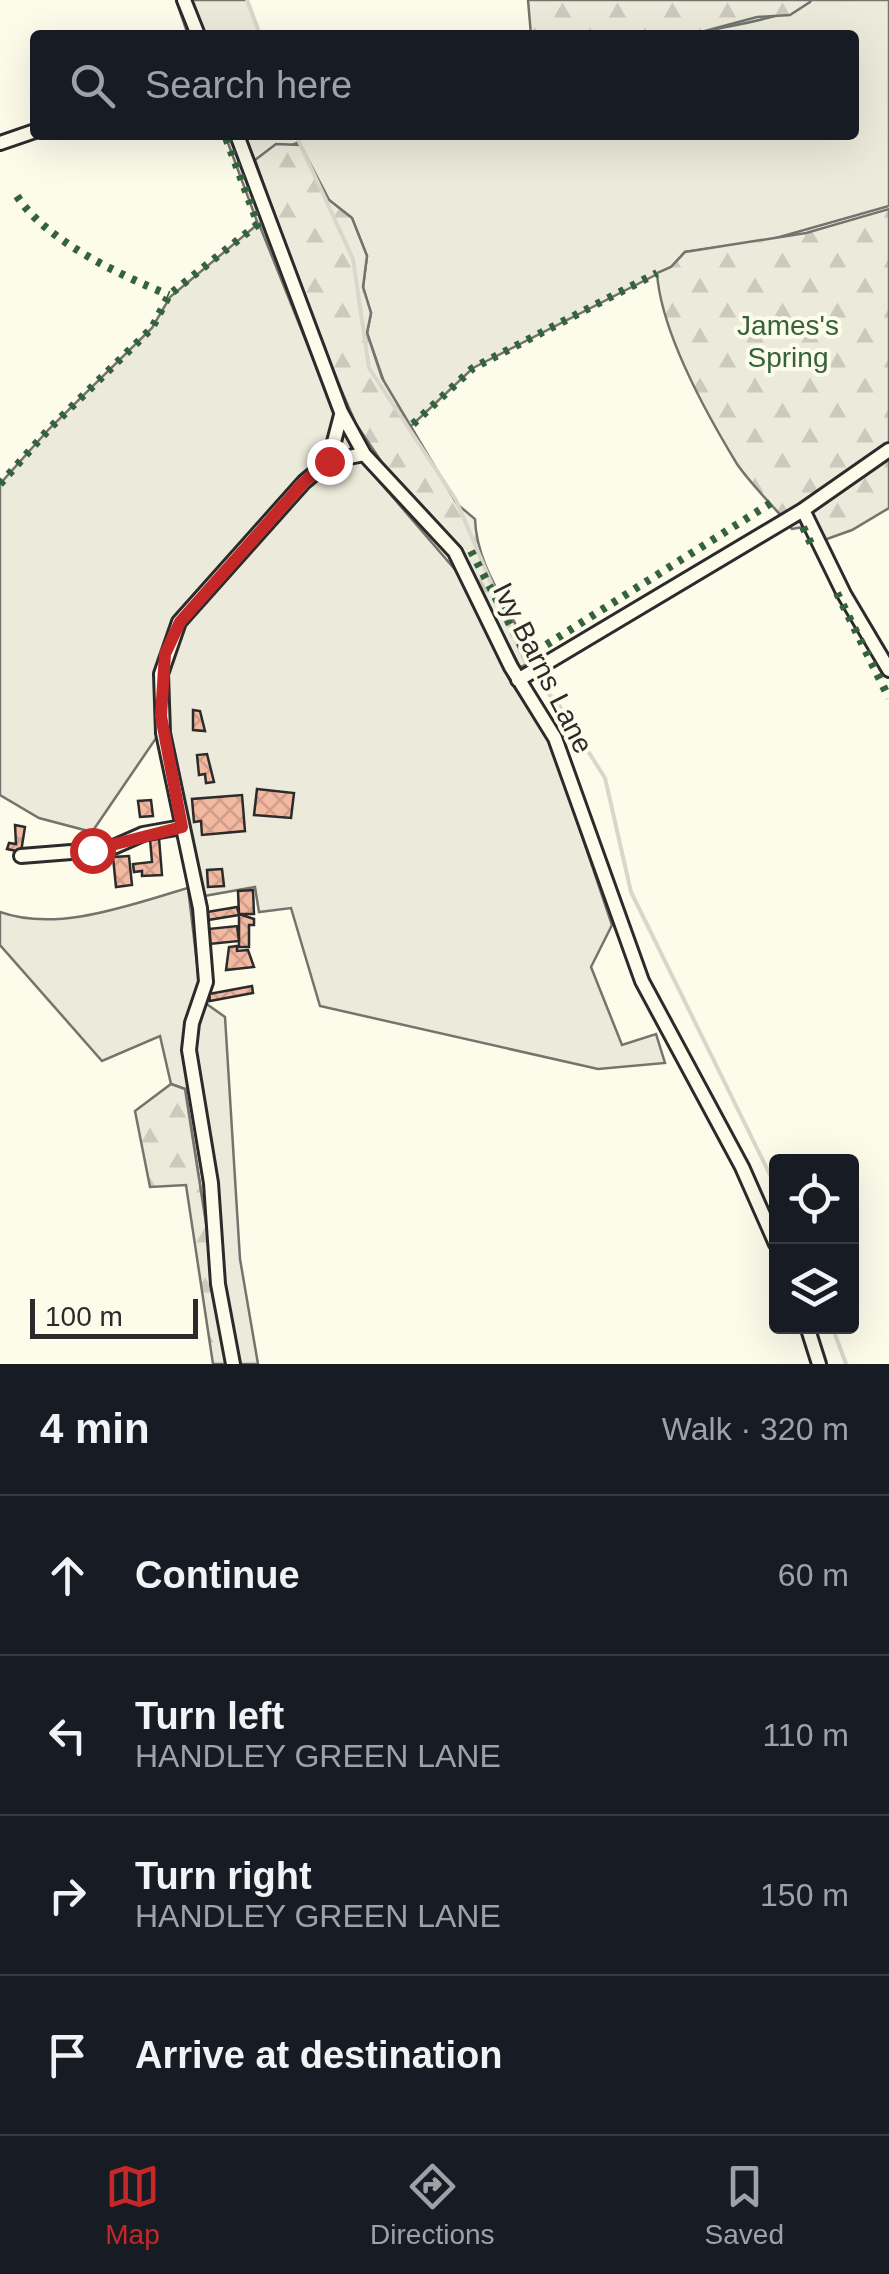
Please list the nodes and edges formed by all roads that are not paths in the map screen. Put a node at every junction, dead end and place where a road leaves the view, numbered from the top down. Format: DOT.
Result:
graph roads {
  1 [pos="184,0"];
  2 [pos="196,30"];
  3 [pos="30,133"];
  4 [pos="239,140"];
  5 [pos="0,143"];
  6 [pos="341,412"];
  7 [pos="889,450"];
  8 [pos="364,454"];
  9 [pos="329,461"];
  10 [pos="802,510"];
  11 [pos="889,670"];
  12 [pos="518,680"];
  13 [pos="182,827"];
  14 [pos="22,856"];
  15 [pos="769,1228"];
  16 [pos="810,1334"];
  17 [pos="233,1364"];
  18 [pos="819,1364"];
  1 -- 2 [label="street"];
  3 -- 5 [label="street"];
  4 -- 6 [label="street, Ivy Barns Lane"];
  6 -- 8 [label="street, Ivy Barns Lane"];
  6 -- 9 [label="street"];
  7 -- 10 [label="street"];
  8 -- 9 [label="street"];
  8 -- 12 [label="street, Ivy Barns Lane"];
  9 -- 13 [label="street"];
  10 -- 11 [label="street"];
  10 -- 12 [label="street"];
  12 -- 15 [label="street, Ivy Barns Lane"];
  13 -- 14 [label="street"];
  13 -- 17 [label="street"];
  16 -- 18 [label="street"];
}
